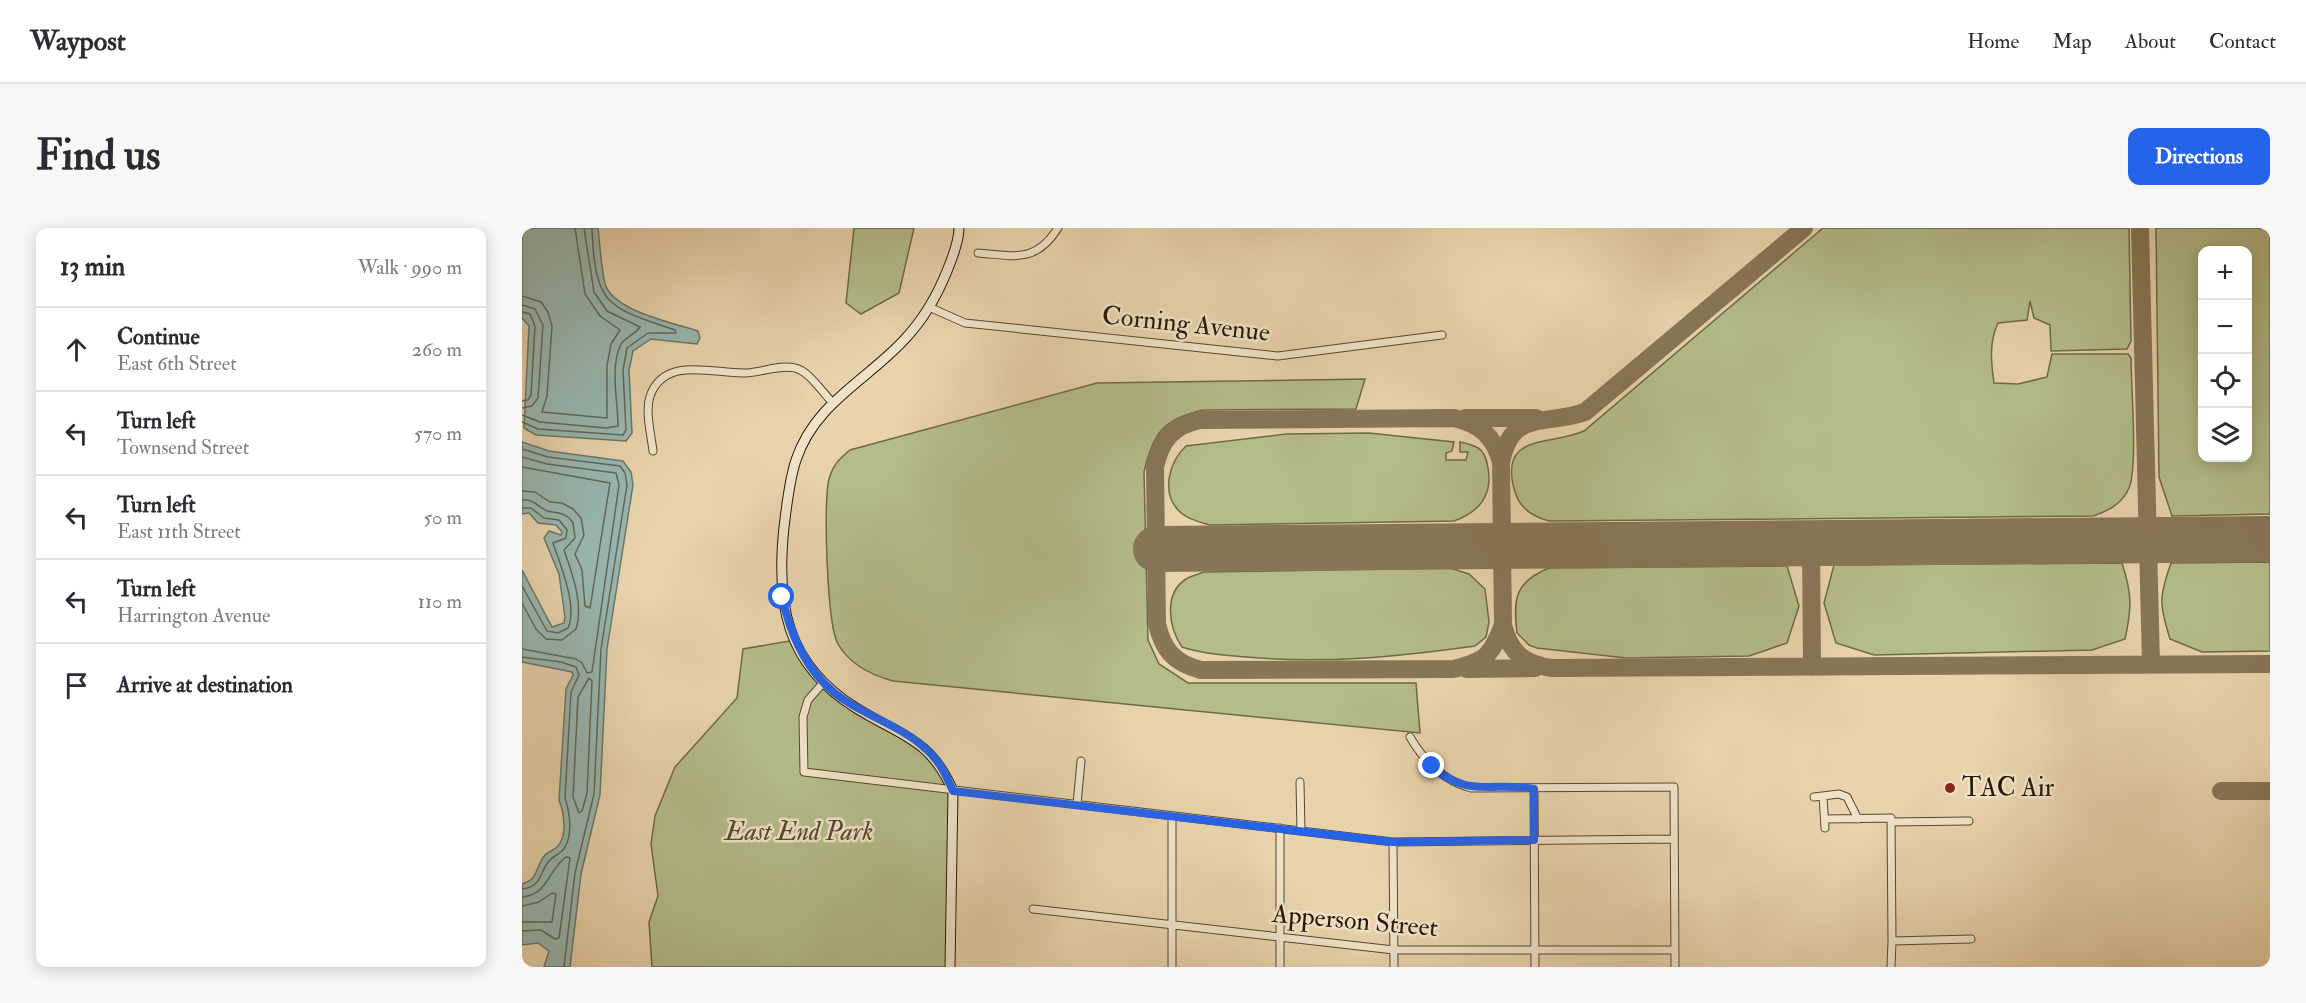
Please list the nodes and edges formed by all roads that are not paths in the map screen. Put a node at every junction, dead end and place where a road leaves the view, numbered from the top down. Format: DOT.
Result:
graph roads {
  1 [pos="959,228"];
  2 [pos="1059,228"];
  3 [pos="978,254"];
  4 [pos="928,307"];
  5 [pos="1442,335"];
  6 [pos="832,402"];
  7 [pos="653,451"];
  8 [pos="823,683"];
  9 [pos="1410,737"];
  10 [pos="1081,761"];
  11 [pos="1300,782"];
  12 [pos="1534,789"];
  13 [pos="953,791"];
  14 [pos="1814,797"];
  15 [pos="1823,797"];
  16 [pos="1077,804"];
  17 [pos="1172,816"];
  18 [pos="1826,819"];
  19 [pos="1853,819"];
  20 [pos="1969,821"];
  21 [pos="1891,822"];
  22 [pos="1280,828"];
  23 [pos="1825,828"];
  24 [pos="1300,831"];
  25 [pos="1674,839"];
  26 [pos="1534,840"];
  27 [pos="1393,842"];
  28 [pos="1033,909"];
  29 [pos="1172,925"];
  30 [pos="1280,937"];
  31 [pos="1971,939"];
  32 [pos="1892,941"];
  33 [pos="1394,950"];
  34 [pos="1535,950"];
  35 [pos="1675,950"];
  36 [pos="950,967"];
  37 [pos="1172,967"];
  38 [pos="1280,967"];
  39 [pos="1394,967"];
  40 [pos="1535,967"];
  41 [pos="1675,967"];
  42 [pos="1891,967"];
  1 -- 4 [label="main road"];
  2 -- 3 [label="street"];
  4 -- 5 [label="street, Corning Avenue"];
  4 -- 6 [label="main road"];
  6 -- 7 [label="street"];
  6 -- 8 [label="main road"];
  8 -- 13 [label="main road"];
  8 -- 13 [label="street"];
  9 -- 12 [label="street"];
  10 -- 16 [label="street"];
  11 -- 24 [label="street"];
  12 -- 25 [label="street"];
  12 -- 26 [label="street"];
  13 -- 16 [label="street"];
  13 -- 36 [label="main road"];
  14 -- 15 [label="street"];
  15 -- 18 [label="street"];
  15 -- 19 [label="street"];
  16 -- 17 [label="street"];
  17 -- 22 [label="street"];
  17 -- 29 [label="street"];
  18 -- 19 [label="street"];
  18 -- 23 [label="street"];
  19 -- 21 [label="street"];
  20 -- 21 [label="street"];
  21 -- 32 [label="street"];
  22 -- 24 [label="street"];
  22 -- 30 [label="street"];
  24 -- 27 [label="street"];
  25 -- 26 [label="street"];
  25 -- 35 [label="street"];
  26 -- 27 [label="street"];
  26 -- 34 [label="street"];
  27 -- 33 [label="street"];
  28 -- 29 [label="street, Apperson Street"];
  29 -- 30 [label="street, Apperson Street"];
  29 -- 37 [label="street"];
  30 -- 33 [label="street, Apperson Street"];
  30 -- 38 [label="street"];
  31 -- 32 [label="street"];
  32 -- 42 [label="street"];
  33 -- 34 [label="street, Apperson Street"];
  33 -- 39 [label="street"];
  34 -- 35 [label="street, Apperson Street"];
  34 -- 40 [label="street"];
  35 -- 41 [label="street"];
}
